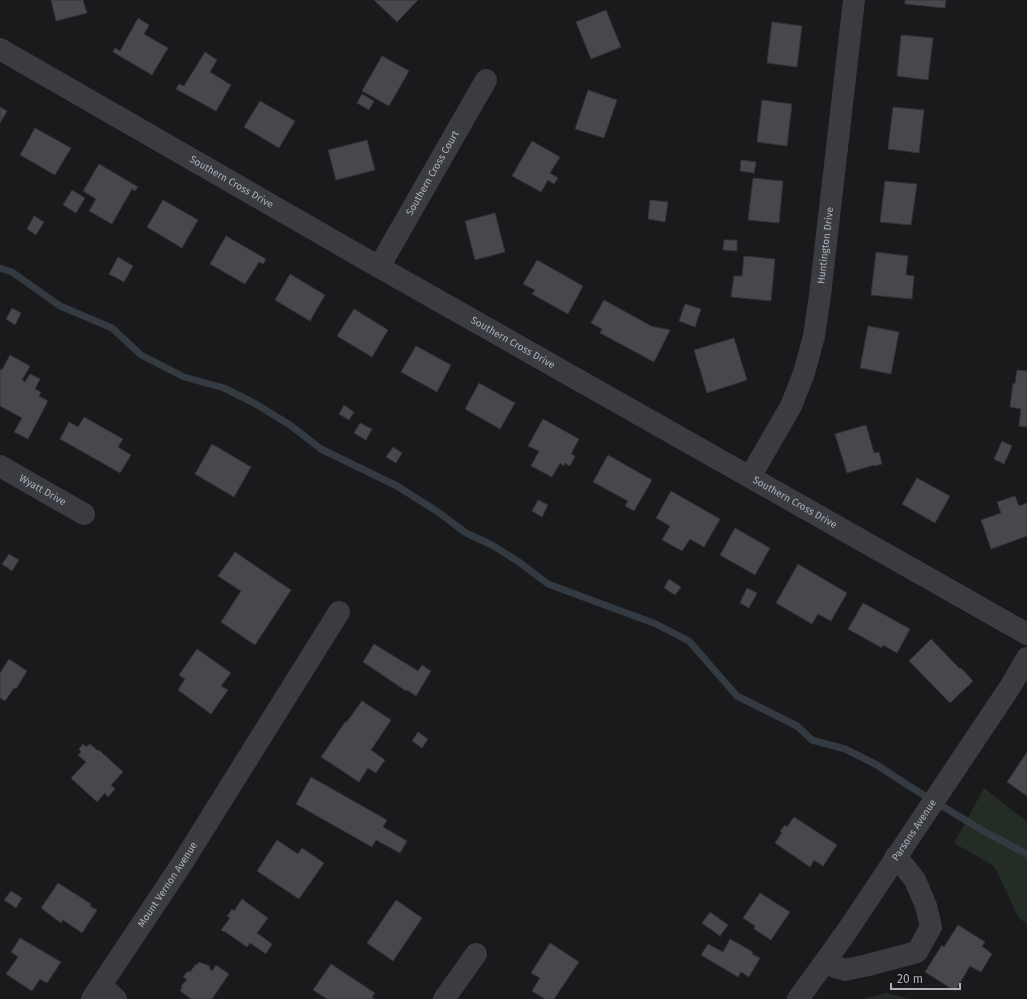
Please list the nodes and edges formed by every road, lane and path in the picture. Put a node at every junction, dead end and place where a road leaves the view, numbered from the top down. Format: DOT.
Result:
graph roads {
  1 [pos="854,0"];
  2 [pos="0,49"];
  3 [pos="486,80"];
  4 [pos="379,267"];
  5 [pos="0,466"];
  6 [pos="750,477"];
  7 [pos="84,514"];
  8 [pos="339,612"];
  9 [pos="1027,634"];
  10 [pos="1027,658"];
  11 [pos="896,856"];
  12 [pos="476,954"];
  13 [pos="824,963"];
  14 [pos="103,995"];
  15 [pos="444,999"];
  16 [pos="798,999"];
  1 -- 6 [label="street, Huntington Drive"];
  2 -- 4 [label="street, Southern Cross Drive"];
  3 -- 4 [label="street, Southern Cross Court"];
  4 -- 6 [label="street, Southern Cross Drive"];
  5 -- 7 [label="street, Wyatt Drive"];
  6 -- 9 [label="street, Southern Cross Drive"];
  8 -- 14 [label="street, Mount Vernon Avenue"];
  10 -- 11 [label="street, Parsons Avenue"];
  11 -- 13 [label="street, Parsons Avenue"];
  11 -- 13 [label="street"];
  12 -- 15 [label="street"];
  13 -- 16 [label="street, Parsons Avenue"];
}
